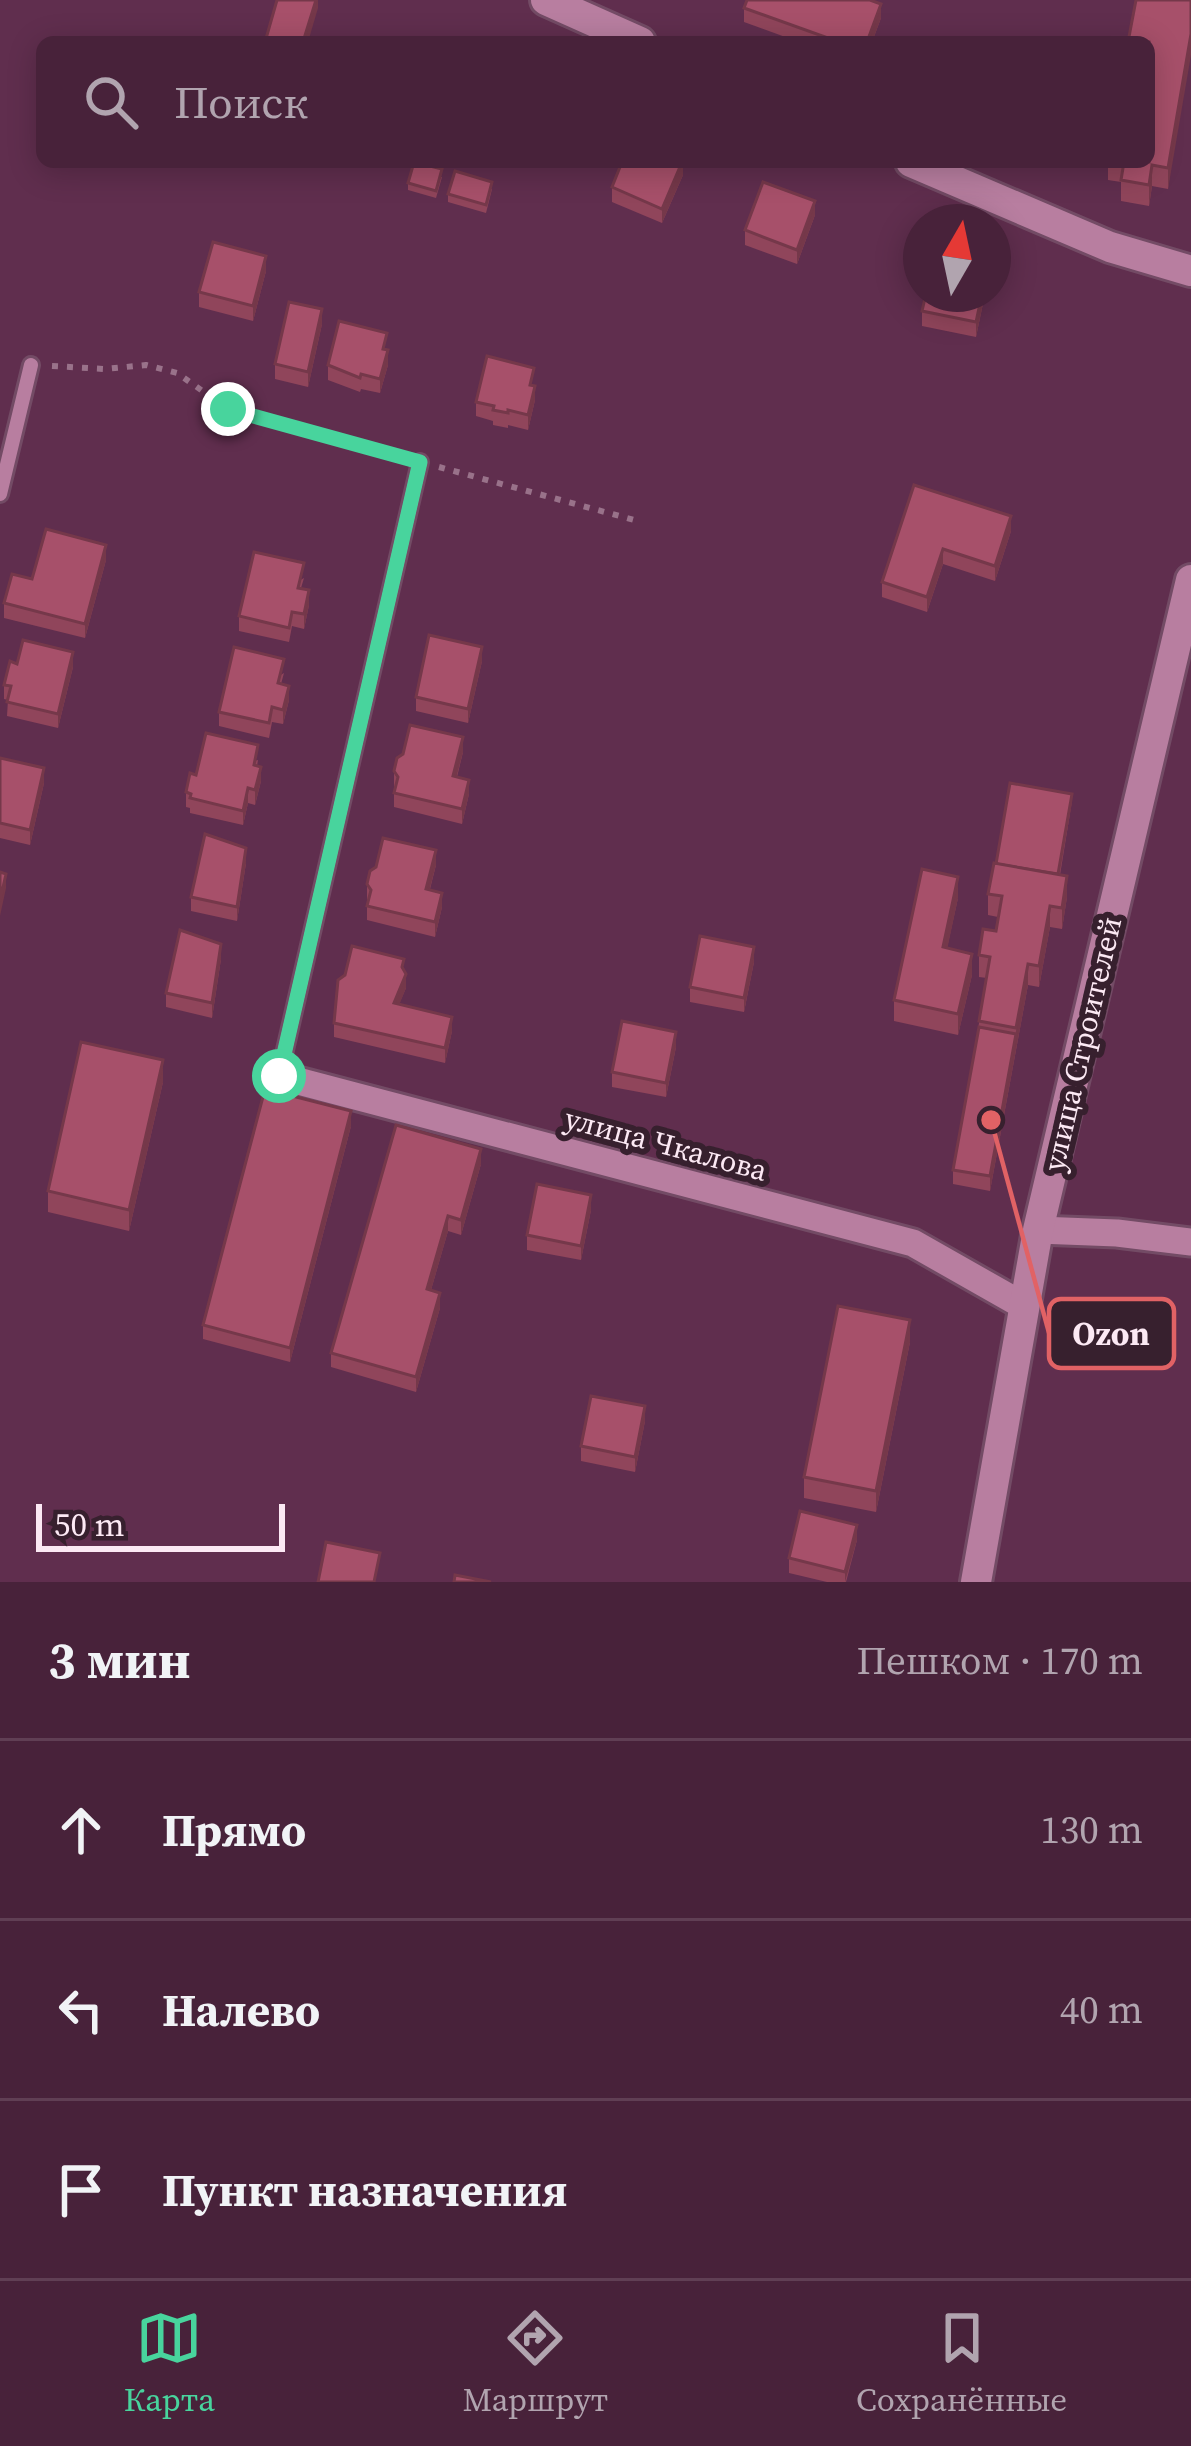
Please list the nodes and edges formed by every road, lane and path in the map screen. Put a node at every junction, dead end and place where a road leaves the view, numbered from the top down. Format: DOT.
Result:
graph roads {
  1 [pos="546,0"];
  2 [pos="627,36"];
  3 [pos="925,168"];
  4 [pos="1191,271"];
  5 [pos="32,365"];
  6 [pos="420,462"];
  7 [pos="0,494"];
  8 [pos="638,521"];
  9 [pos="1191,580"];
  10 [pos="279,1076"];
  11 [pos="1038,1231"];
  12 [pos="1191,1242"];
  13 [pos="1024,1306"];
  14 [pos="976,1582"];
  1 -- 2 [label="main road"];
  3 -- 4 [label="main road"];
  5 -- 6 [label="path"];
  5 -- 7 [label="lane"];
  6 -- 8 [label="path"];
  6 -- 10 [label="lane"];
  9 -- 11 [label="main road, улица Строителей"];
  10 -- 13 [label="street, улица Чкалова"];
  11 -- 12 [label="street"];
  11 -- 13 [label="main road, улица Строителей"];
  13 -- 14 [label="main road, улица Строителей"];
}
